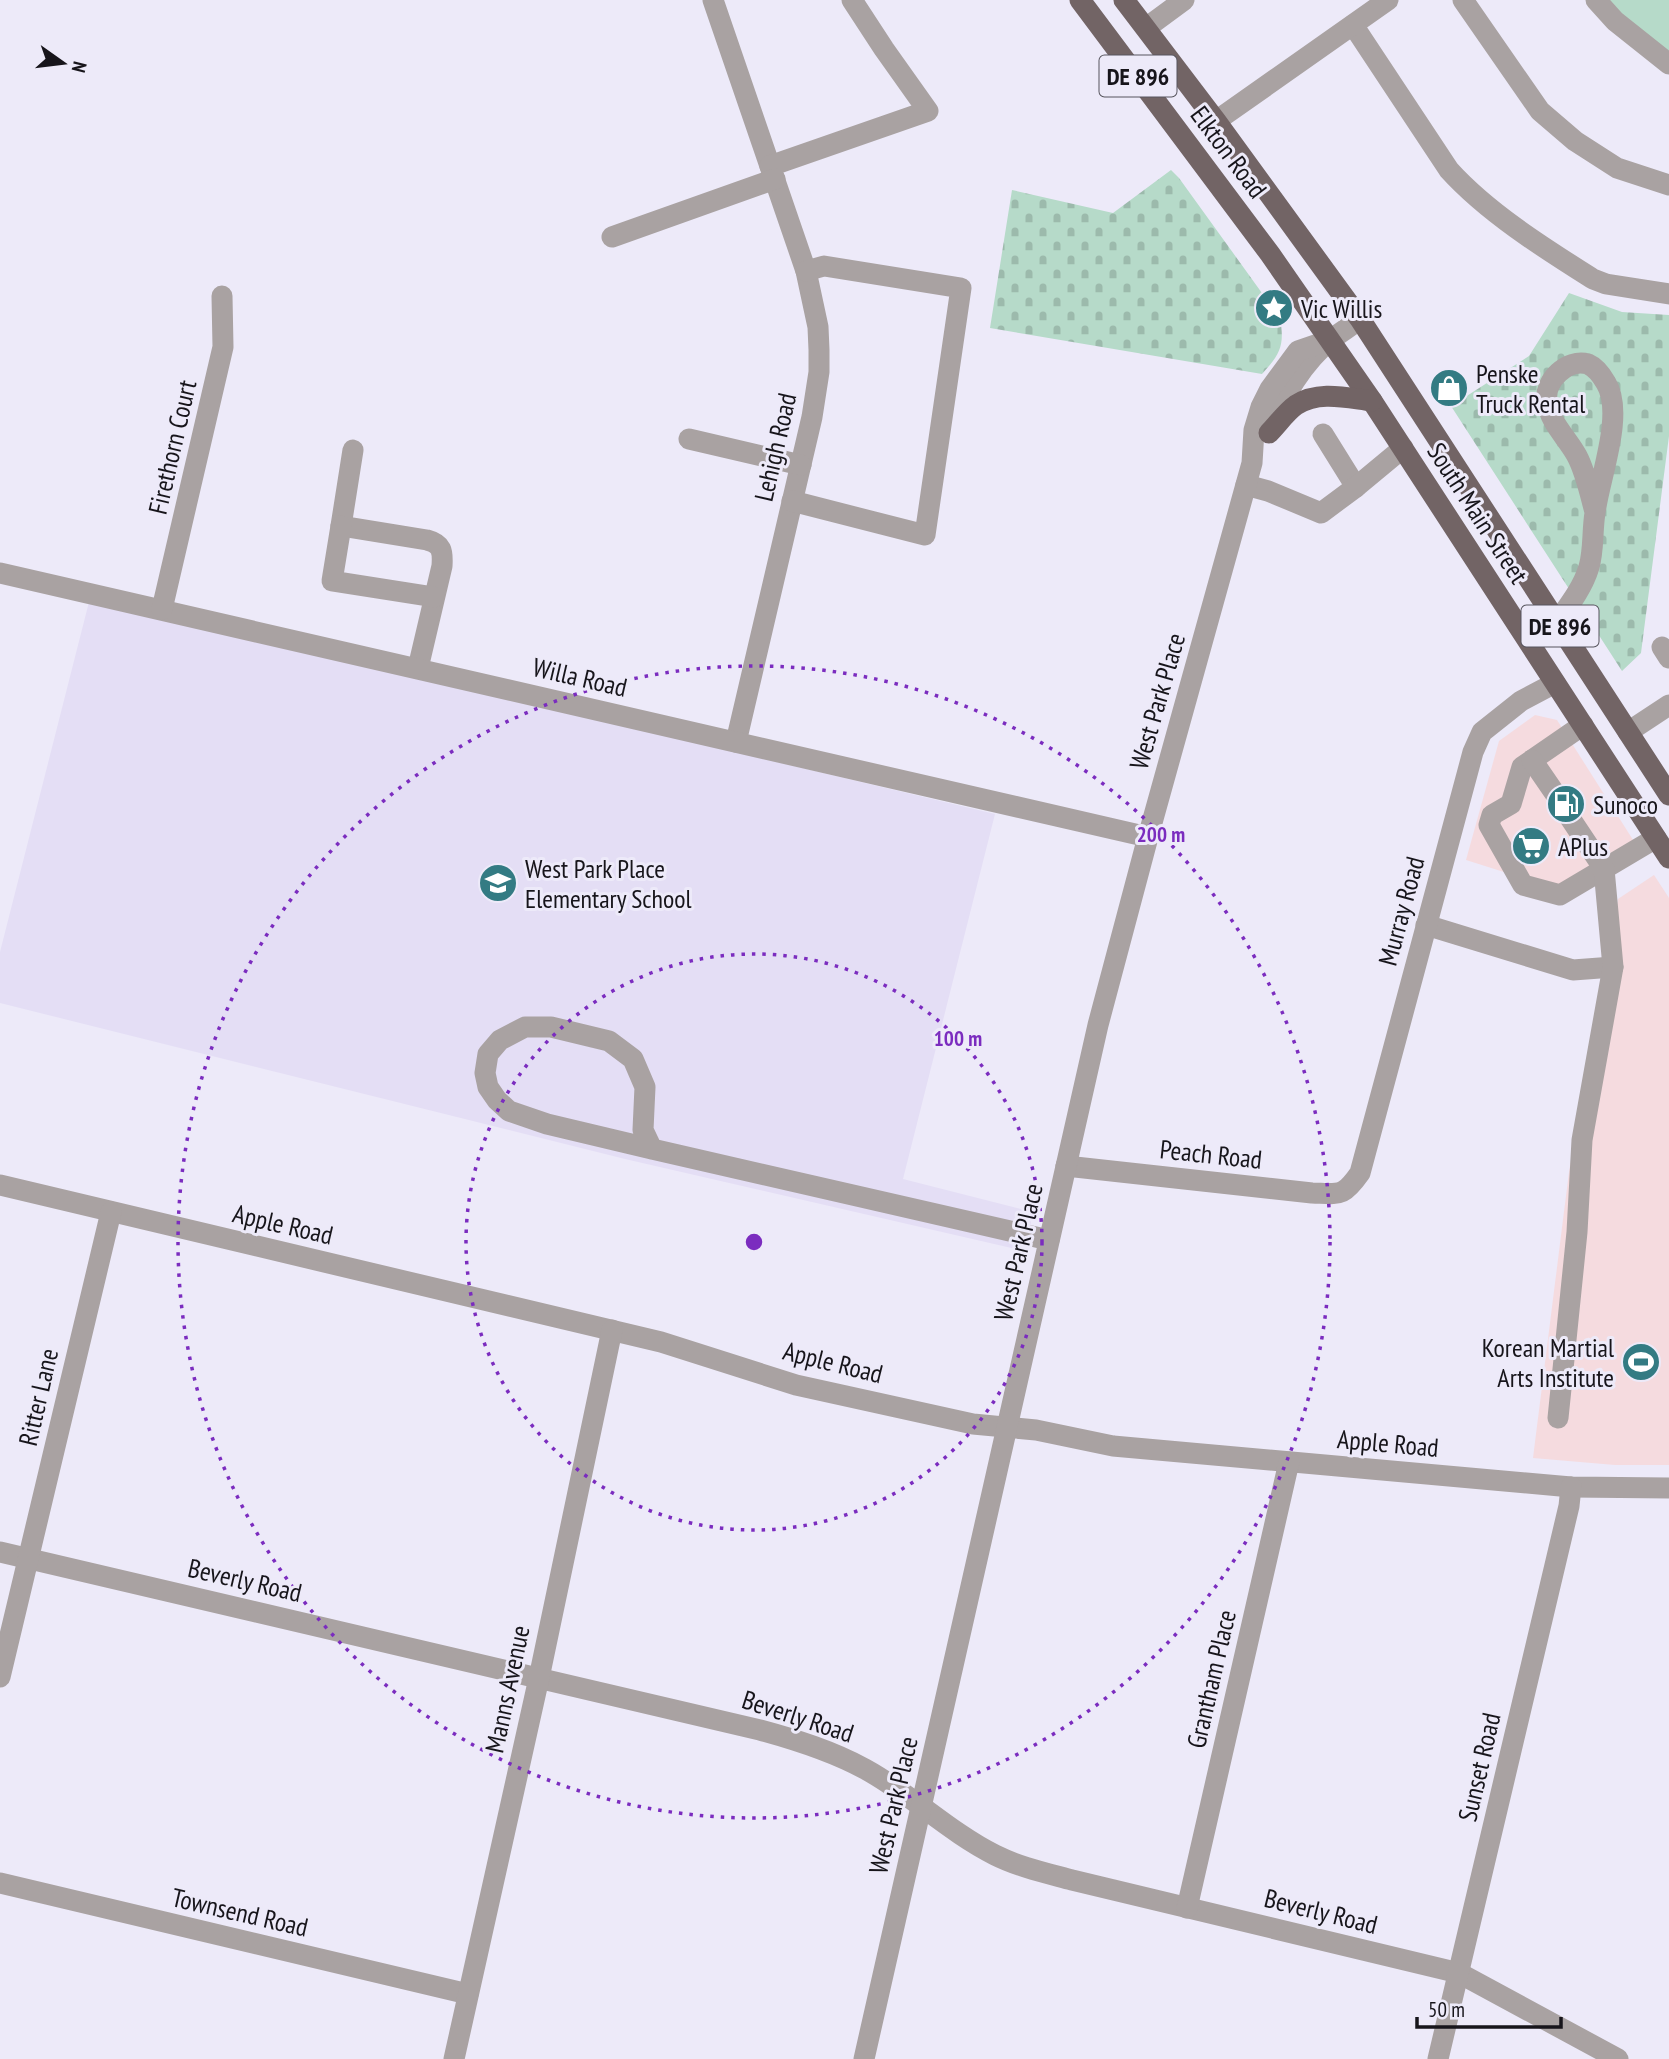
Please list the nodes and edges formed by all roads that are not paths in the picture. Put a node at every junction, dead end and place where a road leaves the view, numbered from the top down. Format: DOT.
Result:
graph roads {
  1 [pos="713,0"];
  2 [pos="852,0"];
  3 [pos="1080,0"];
  4 [pos="1124,0"];
  5 [pos="1184,0"];
  6 [pos="1388,0"];
  7 [pos="1463,0"];
  8 [pos="1596,0"];
  9 [pos="1353,25"];
  10 [pos="1146,28"];
  11 [pos="1669,64"];
  12 [pos="1216,121"];
  13 [pos="772,172"];
  14 [pos="1669,185"];
  15 [pos="612,237"];
  16 [pos="806,271"];
  17 [pos="1669,294"];
  18 [pos="222,296"];
  19 [pos="1360,319"];
  20 [pos="1330,340"];
  21 [pos="1372,401"];
  22 [pos="1269,433"];
  23 [pos="1322,434"];
  24 [pos="689,439"];
  25 [pos="1403,448"];
  26 [pos="353,450"];
  27 [pos="1252,463"];
  28 [pos="801,465"];
  29 [pos="1246,485"];
  30 [pos="1356,487"];
  31 [pos="792,501"];
  32 [pos="1595,512"];
  33 [pos="341,526"];
  34 [pos="0,573"];
  35 [pos="434,597"];
  36 [pos="163,609"];
  37 [pos="1557,622"];
  38 [pos="418,668"];
  39 [pos="1555,682"];
  40 [pos="1669,705"];
  41 [pos="1583,725"];
  42 [pos="1628,732"];
  43 [pos="736,742"];
  44 [pos="1532,760"];
  45 [pos="1556,795"];
  46 [pos="1669,795"];
  47 [pos="1629,796"];
  48 [pos="1669,807"];
  49 [pos="1570,818"];
  50 [pos="1147,838"];
  51 [pos="1663,839"];
  52 [pos="1669,858"];
  53 [pos="1604,869"];
  54 [pos="1426,925"];
  55 [pos="1613,967"];
  56 [pos="652,1149"];
  57 [pos="1066,1166"];
  58 [pos="0,1185"];
  59 [pos="1348,1189"];
  60 [pos="111,1212"];
  61 [pos="1049,1240"];
  62 [pos="612,1330"];
  63 [pos="1559,1418"];
  64 [pos="1007,1427"];
  65 [pos="1289,1462"];
  66 [pos="1571,1486"];
  67 [pos="1669,1488"];
  68 [pos="0,1552"];
  69 [pos="28,1558"];
  70 [pos="0,1677"];
  71 [pos="539,1678"];
  72 [pos="921,1805"];
  73 [pos="0,1883"];
  74 [pos="1187,1908"];
  75 [pos="1459,1973"];
  76 [pos="468,1994"];
  77 [pos="454,2059"];
  78 [pos="864,2059"];
  79 [pos="1438,2059"];
  80 [pos="1618,2059"];
  1 -- 13 [label="street, Lehigh Road"];
  2 -- 13 [label="street"];
  3 -- 20 [label="main road, Elkton Road / DE 896"];
  4 -- 10 [label="main road, Elkton Road / DE 896"];
  5 -- 10 [label="street"];
  6 -- 9 [label="street"];
  7 -- 14 [label="street"];
  8 -- 11 [label="street"];
  9 -- 12 [label="street"];
  9 -- 17 [label="street"];
  10 -- 12 [label="main road, Elkton Road / DE 896"];
  12 -- 19 [label="main road, Elkton Road / DE 896"];
  13 -- 15 [label="street"];
  13 -- 16 [label="street, Lehigh Road"];
  16 -- 28 [label="street, Lehigh Road"];
  16 -- 31 [label="street"];
  18 -- 36 [label="street, Firethorn Court"];
  19 -- 20 [label="street, West Park Place"];
  19 -- 37 [label="main road, South Main Street / DE 896"];
  20 -- 21 [label="main road, South Main Street / DE 896"];
  20 -- 22 [label="street, West Park Place"];
  20 -- 27 [label="street, West Park Place"];
  21 -- 22 [label="main road"];
  21 -- 25 [label="main road, South Main Street / DE 896"];
  22 -- 27 [label="street, West Park Place"];
  23 -- 30 [label="street"];
  24 -- 28 [label="street"];
  25 -- 30 [label="street"];
  25 -- 39 [label="main road, South Main Street / DE 896"];
  26 -- 33 [label="street"];
  27 -- 29 [label="street, West Park Place"];
  28 -- 31 [label="street, Lehigh Road"];
  29 -- 30 [label="street"];
  29 -- 50 [label="street, West Park Place"];
  31 -- 43 [label="street, Lehigh Road"];
  32 -- 32 [label="street"];
  32 -- 37 [label="street"];
  33 -- 35 [label="street"];
  33 -- 35 [label="street"];
  34 -- 36 [label="street, Willa Road"];
  35 -- 38 [label="street"];
  36 -- 38 [label="street, Willa Road"];
  37 -- 42 [label="main road, South Main Street / DE 896"];
  38 -- 43 [label="street, Willa Road"];
  39 -- 41 [label="main road, South Main Street / DE 896"];
  39 -- 54 [label="street, Murray Road"];
  40 -- 42 [label="street"];
  41 -- 44 [label="street"];
  41 -- 47 [label="main road, South Main Street / DE 896"];
  42 -- 46 [label="main road, South Main Street / DE 896"];
  43 -- 50 [label="street, Willa Road"];
  44 -- 45 [label="street"];
  44 -- 53 [label="street"];
  47 -- 48 [label="main road"];
  47 -- 51 [label="main road, South Main Street / DE 896"];
  49 -- 53 [label="street"];
  50 -- 57 [label="street, West Park Place"];
  51 -- 52 [label="main road, South Main Street / DE 896"];
  51 -- 53 [label="street"];
  53 -- 55 [label="street"];
  54 -- 55 [label="street"];
  54 -- 59 [label="street, Murray Road"];
  55 -- 63 [label="street"];
  56 -- 56 [label="street"];
  56 -- 61 [label="street"];
  57 -- 59 [label="street, Peach Road"];
  57 -- 61 [label="street, West Park Place"];
  58 -- 60 [label="street, Apple Road"];
  60 -- 62 [label="street, Apple Road"];
  60 -- 69 [label="street, Ritter Lane"];
  61 -- 64 [label="street, West Park Place"];
  62 -- 64 [label="street, Apple Road"];
  62 -- 71 [label="street, Manns Avenue"];
  64 -- 65 [label="street, Apple Road"];
  64 -- 72 [label="street, West Park Place"];
  65 -- 66 [label="street, Apple Road"];
  65 -- 74 [label="street, Grantham Place"];
  66 -- 67 [label="street, Apple Road"];
  66 -- 75 [label="street, Sunset Road"];
  68 -- 69 [label="street, Beverly Road"];
  69 -- 70 [label="street, Ritter Lane"];
  69 -- 71 [label="street, Beverly Road"];
  71 -- 72 [label="street, Beverly Road"];
  71 -- 76 [label="street, Manns Avenue"];
  72 -- 74 [label="street, Beverly Road"];
  72 -- 78 [label="street, West Park Place"];
  73 -- 76 [label="street, Townsend Road"];
  74 -- 75 [label="street, Beverly Road"];
  75 -- 79 [label="street, Sunset Road"];
  75 -- 80 [label="street, Beverly Road"];
  76 -- 77 [label="street, Manns Avenue"];
}
